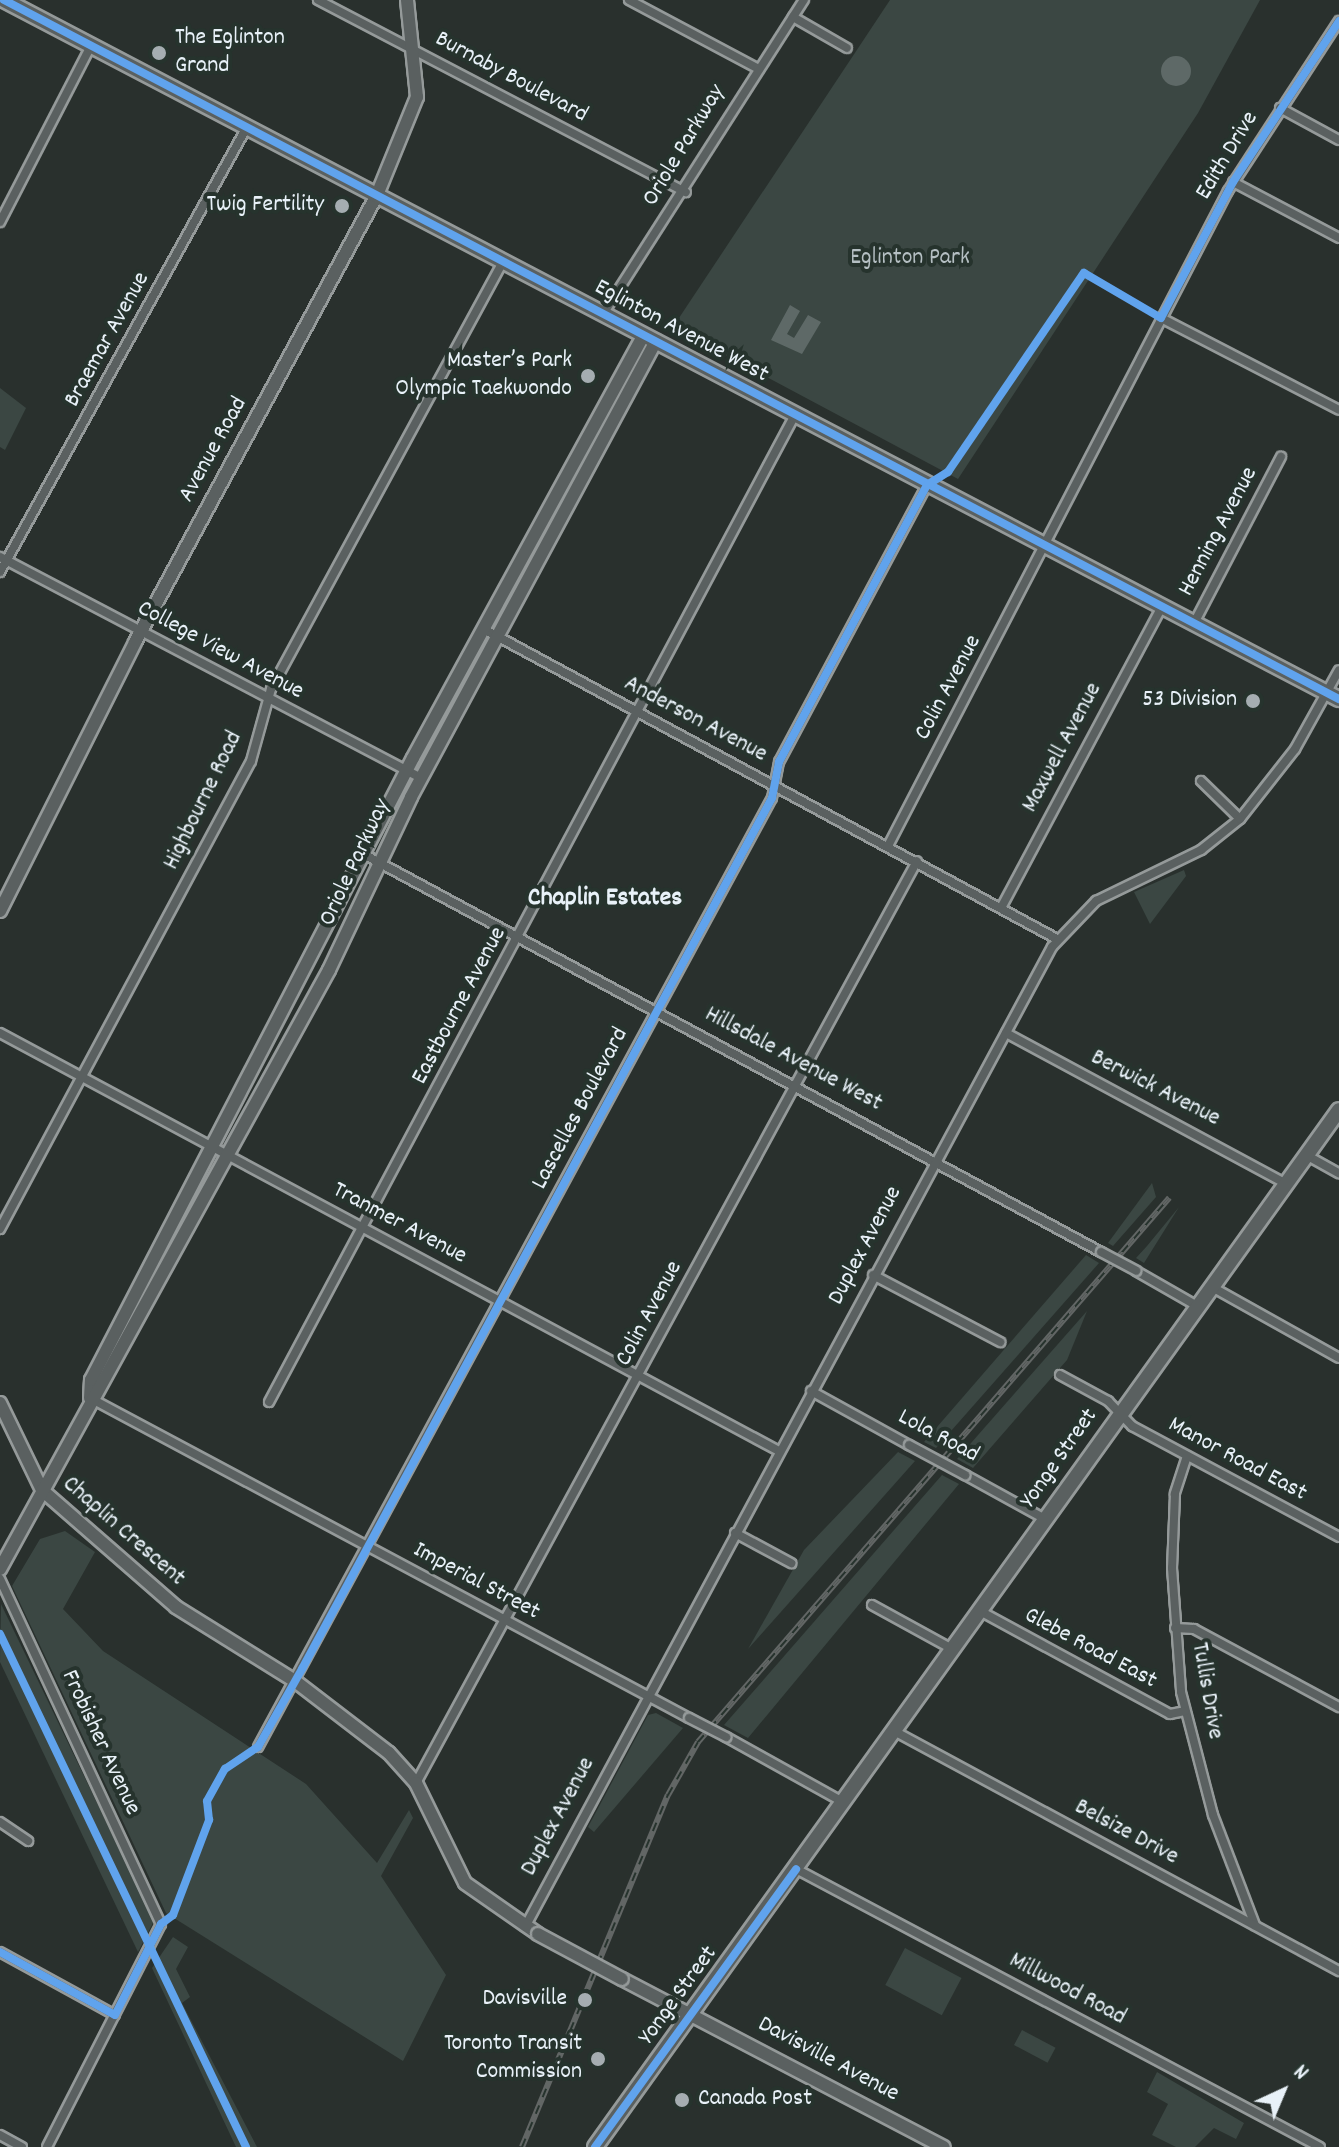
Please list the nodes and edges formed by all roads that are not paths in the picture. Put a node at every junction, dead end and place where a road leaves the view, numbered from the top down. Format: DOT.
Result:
graph roads {
  1 [pos="318,0"];
  2 [pos="407,0"];
  3 [pos="629,0"];
  4 [pos="804,0"];
  5 [pos="9,1"];
  6 [pos="793,17"];
  7 [pos="1339,21"];
  8 [pos="91,46"];
  9 [pos="847,48"];
  10 [pos="414,50"];
  11 [pos="759,69"];
  12 [pos="1280,108"];
  13 [pos="247,126"];
  14 [pos="1339,140"];
  15 [pos="1233,182"];
  16 [pos="686,192"];
  17 [pos="377,195"];
  18 [pos="0,222"];
  19 [pos="1339,238"];
  20 [pos="503,262"];
  21 [pos="603,314"];
  22 [pos="1161,318"];
  23 [pos="650,338"];
  24 [pos="625,370"];
  25 [pos="638,376"];
  26 [pos="1339,410"];
  27 [pos="795,415"];
  28 [pos="1281,457"];
  29 [pos="927,485"];
  30 [pos="1045,548"];
  31 [pos="4,559"];
  32 [pos="0,572"];
  33 [pos="1161,608"];
  34 [pos="1192,625"];
  35 [pos="482,628"];
  36 [pos="140,632"];
  37 [pos="498,637"];
  38 [pos="1339,670"];
  39 [pos="1333,696"];
  40 [pos="268,699"];
  41 [pos="639,712"];
  42 [pos="407,771"];
  43 [pos="421,778"];
  44 [pos="1201,781"];
  45 [pos="773,785"];
  46 [pos="1240,819"];
  47 [pos="888,846"];
  48 [pos="367,856"];
  49 [pos="917,861"];
  50 [pos="383,864"];
  51 [pos="1001,908"];
  52 [pos="0,911"];
  53 [pos="520,936"];
  54 [pos="1057,939"];
  55 [pos="657,1010"];
  56 [pos="0,1033"];
  57 [pos="1006,1033"];
  58 [pos="81,1077"];
  59 [pos="796,1085"];
  60 [pos="1339,1110"];
  61 [pos="216,1149"];
  62 [pos="1306,1155"];
  63 [pos="230,1156"];
  64 [pos="935,1161"];
  65 [pos="1339,1173"];
  66 [pos="1285,1183"];
  67 [pos="362,1228"];
  68 [pos="0,1229"];
  69 [pos="873,1275"];
  70 [pos="1211,1287"];
  71 [pos="500,1301"];
  72 [pos="1197,1306"];
  73 [pos="1000,1342"];
  74 [pos="1339,1358"];
  75 [pos="1060,1375"];
  76 [pos="639,1376"];
  77 [pos="811,1391"];
  78 [pos="90,1398"];
  79 [pos="269,1402"];
  80 [pos="0,1403"];
  81 [pos="1119,1414"];
  82 [pos="779,1451"];
  83 [pos="1187,1456"];
  84 [pos="42,1490"];
  85 [pos="1045,1519"];
  86 [pos="735,1533"];
  87 [pos="1339,1537"];
  88 [pos="368,1547"];
  89 [pos="791,1563"];
  90 [pos="0,1569"];
  91 [pos="0,1579"];
  92 [pos="872,1605"];
  93 [pos="980,1611"];
  94 [pos="508,1621"];
  95 [pos="1175,1628"];
  96 [pos="952,1649"];
  97 [pos="295,1681"];
  98 [pos="647,1696"];
  99 [pos="1339,1707"];
  100 [pos="1185,1711"];
  101 [pos="894,1731"];
  102 [pos="258,1747"];
  103 [pos="416,1783"];
  104 [pos="843,1802"];
  105 [pos="0,1822"];
  106 [pos="28,1841"];
  107 [pos="796,1869"];
  108 [pos="1255,1925"];
  109 [pos="525,1928"];
  110 [pos="0,1952"];
  111 [pos="1339,1971"];
  112 [pos="690,2014"];
  113 [pos="115,2015"];
  114 [pos="0,2135"];
  115 [pos="598,2146"];
  116 [pos="22,2147"];
  117 [pos="47,2147"];
  118 [pos="944,2147"];
  119 [pos="1320,2147"];
  1 -- 10 [label="street, Burnaby Boulevard"];
  2 -- 10 [label="street, Avenue Road"];
  3 -- 11 [label="street"];
  4 -- 6 [label="street, Oriole Parkway"];
  5 -- 8 [label="main road, Eglinton Avenue West"];
  6 -- 9 [label="street"];
  6 -- 11 [label="street, Oriole Parkway"];
  7 -- 12 [label="street, Edith Drive"];
  8 -- 13 [label="main road, Eglinton Avenue West"];
  8 -- 18 [label="street"];
  10 -- 16 [label="street, Burnaby Boulevard"];
  10 -- 17 [label="street, Avenue Road"];
  11 -- 16 [label="street, Oriole Parkway"];
  12 -- 14 [label="street"];
  12 -- 15 [label="street, Edith Drive"];
  13 -- 17 [label="main road, Eglinton Avenue West"];
  13 -- 31 [label="street, Braemar Avenue"];
  15 -- 19 [label="street"];
  15 -- 22 [label="street, Edith Drive"];
  16 -- 21 [label="street, Oriole Parkway"];
  17 -- 20 [label="main road, Eglinton Avenue West"];
  17 -- 36 [label="street, Avenue Road"];
  20 -- 21 [label="main road, Eglinton Avenue West"];
  20 -- 40 [label="street, Highbourne Road"];
  21 -- 23 [label="main road, Eglinton Avenue West"];
  22 -- 26 [label="street"];
  22 -- 30 [label="street, Edith Drive"];
  23 -- 24 [label="street, Oriole Parkway"];
  23 -- 25 [label="street, Oriole Parkway"];
  23 -- 27 [label="main road, Eglinton Avenue West"];
  24 -- 25 [label="street"];
  24 -- 35 [label="street, Oriole Parkway"];
  25 -- 37 [label="street, Oriole Parkway"];
  27 -- 29 [label="main road, Eglinton Avenue West"];
  27 -- 41 [label="street, Eastbourne Avenue"];
  28 -- 34 [label="street, Henning Avenue"];
  29 -- 30 [label="main road, Eglinton Avenue West"];
  29 -- 45 [label="street, Lascelles Boulevard"];
  30 -- 33 [label="main road, Eglinton Avenue West"];
  30 -- 47 [label="street, Colin Avenue"];
  31 -- 32 [label="street, Braemar Avenue"];
  31 -- 36 [label="street, College View Avenue"];
  33 -- 34 [label="main road, Eglinton Avenue West"];
  33 -- 51 [label="street, Maxwell Avenue"];
  34 -- 39 [label="main road, Eglinton Avenue West"];
  35 -- 37 [label="street, Anderson Avenue"];
  35 -- 42 [label="street, Oriole Parkway"];
  36 -- 40 [label="street, College View Avenue"];
  36 -- 52 [label="street, Avenue Road"];
  37 -- 41 [label="street, Anderson Avenue"];
  37 -- 43 [label="street, Oriole Parkway"];
  38 -- 39 [label="street, Duplex Avenue"];
  39 -- 46 [label="street, Duplex Avenue"];
  40 -- 42 [label="street, College View Avenue"];
  40 -- 58 [label="street, Highbourne Road"];
  41 -- 45 [label="street, Anderson Avenue"];
  41 -- 53 [label="street, Eastbourne Avenue"];
  42 -- 43 [label="street, College View Avenue"];
  42 -- 48 [label="street, Oriole Parkway"];
  43 -- 50 [label="street, Oriole Parkway"];
  44 -- 46 [label="street"];
  45 -- 47 [label="street, Anderson Avenue"];
  45 -- 55 [label="street, Lascelles Boulevard"];
  46 -- 54 [label="street, Duplex Avenue"];
  47 -- 49 [label="street, Anderson Avenue"];
  48 -- 50 [label="street, Hillsdale Avenue West"];
  48 -- 61 [label="street, Oriole Parkway"];
  49 -- 51 [label="street, Anderson Avenue"];
  49 -- 59 [label="street, Colin Avenue"];
  50 -- 53 [label="street, Hillsdale Avenue West"];
  50 -- 63 [label="street, Oriole Parkway"];
  51 -- 54 [label="street, Anderson Avenue"];
  53 -- 55 [label="street, Hillsdale Avenue West"];
  53 -- 67 [label="street, Eastbourne Avenue"];
  54 -- 57 [label="street, Duplex Avenue"];
  55 -- 59 [label="street, Hillsdale Avenue West"];
  55 -- 71 [label="street, Lascelles Boulevard"];
  56 -- 58 [label="street, Tranmer Avenue"];
  57 -- 64 [label="street, Duplex Avenue"];
  57 -- 66 [label="street, Berwick Avenue"];
  58 -- 61 [label="street, Tranmer Avenue"];
  58 -- 68 [label="street, Highbourne Road"];
  59 -- 64 [label="street, Hillsdale Avenue West"];
  59 -- 76 [label="street, Colin Avenue"];
  60 -- 62 [label="main road, Yonge Street"];
  61 -- 63 [label="street, Tranmer Avenue"];
  61 -- 78 [label="street, Oriole Parkway"];
  62 -- 65 [label="street"];
  62 -- 66 [label="main road, Yonge Street"];
  63 -- 67 [label="street, Tranmer Avenue"];
  63 -- 78 [label="street, Oriole Parkway"];
  64 -- 69 [label="street, Duplex Avenue"];
  64 -- 72 [label="street, Hillsdale Avenue West, bridge"];
  66 -- 70 [label="main road, Yonge Street"];
  67 -- 71 [label="street, Tranmer Avenue"];
  67 -- 79 [label="street, Eastbourne Avenue"];
  69 -- 73 [label="street"];
  69 -- 77 [label="street, Duplex Avenue"];
  70 -- 72 [label="main road, Yonge Street"];
  70 -- 74 [label="street"];
  71 -- 76 [label="street, Tranmer Avenue"];
  71 -- 88 [label="street, Lascelles Boulevard"];
  72 -- 81 [label="main road, Yonge Street"];
  75 -- 81 [label="street, Manor Road East"];
  76 -- 82 [label="street, Tranmer Avenue"];
  76 -- 94 [label="street, Colin Avenue"];
  77 -- 82 [label="street, Duplex Avenue"];
  77 -- 85 [label="street, Lola Road, bridge"];
  78 -- 84 [label="street, Oriole Parkway"];
  78 -- 88 [label="street, Imperial Street"];
  80 -- 84 [label="street, Chaplin Crescent"];
  81 -- 83 [label="street, Manor Road East"];
  81 -- 85 [label="main road, Yonge Street"];
  82 -- 86 [label="street, Duplex Avenue"];
  83 -- 87 [label="street, Manor Road East"];
  83 -- 95 [label="street, Tullis Drive"];
  84 -- 90 [label="street, Oriole Parkway"];
  84 -- 97 [label="street, Chaplin Crescent"];
  85 -- 93 [label="main road, Yonge Street"];
  86 -- 89 [label="street"];
  86 -- 98 [label="street, Duplex Avenue"];
  88 -- 94 [label="street, Imperial Street"];
  88 -- 97 [label="street, Lascelles Boulevard"];
  91 -- 113 [label="street, Frobisher Avenue"];
  92 -- 96 [label="street"];
  93 -- 96 [label="main road, Yonge Street"];
  93 -- 100 [label="street, Glebe Road East"];
  94 -- 98 [label="street, Imperial Street"];
  94 -- 103 [label="street, Colin Avenue"];
  95 -- 99 [label="street"];
  95 -- 100 [label="street, Tullis Drive"];
  96 -- 101 [label="main road, Yonge Street"];
  97 -- 102 [label="street, Lascelles Boulevard"];
  97 -- 103 [label="street, Chaplin Crescent"];
  98 -- 104 [label="street, Imperial Street, bridge"];
  98 -- 109 [label="street, Duplex Avenue"];
  100 -- 108 [label="street, Tullis Drive"];
  101 -- 104 [label="main road, Yonge Street"];
  101 -- 108 [label="street, Belsize Drive"];
  103 -- 109 [label="street, Chaplin Crescent"];
  104 -- 107 [label="main road, Yonge Street"];
  105 -- 106 [label="street"];
  107 -- 112 [label="main road, Yonge Street"];
  107 -- 119 [label="street, Millwood Road"];
  108 -- 111 [label="street, Belsize Drive"];
  109 -- 112 [label="street, Chaplin Crescent, bridge"];
  110 -- 113 [label="street"];
  112 -- 115 [label="main road, Yonge Street"];
  112 -- 118 [label="street, Davisville Avenue"];
  113 -- 117 [label="street"];
  114 -- 116 [label="street"];
}
